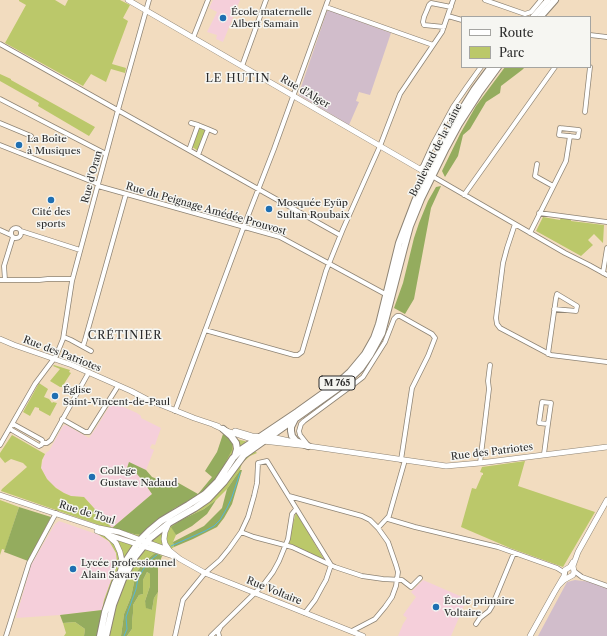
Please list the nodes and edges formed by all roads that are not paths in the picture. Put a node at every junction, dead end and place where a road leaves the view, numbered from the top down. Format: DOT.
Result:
graph roads {
  1 [pos="128,0"];
  2 [pos="150,0"];
  3 [pos="208,0"];
  4 [pos="266,0"];
  5 [pos="328,0"];
  6 [pos="453,0"];
  7 [pos="484,0"];
  8 [pos="541,0"];
  9 [pos="548,0"];
  10 [pos="551,0"];
  11 [pos="555,0"];
  12 [pos="558,0"];
  13 [pos="451,6"];
  14 [pos="326,7"];
  15 [pos="146,11"];
  16 [pos="448,16"];
  17 [pos="524,16"];
  18 [pos="534,16"];
  19 [pos="537,16"];
  20 [pos="541,16"];
  21 [pos="544,16"];
  22 [pos="461,20"];
  23 [pos="444,27"];
  24 [pos="591,35"];
  25 [pos="607,37"];
  26 [pos="193,38"];
  27 [pos="0,44"];
  28 [pos="433,45"];
  29 [pos="242,66"];
  30 [pos="480,68"];
  31 [pos="490,68"];
  32 [pos="497,68"];
  33 [pos="554,68"];
  34 [pos="590,68"];
  35 [pos="293,96"];
  36 [pos="0,99"];
  37 [pos="118,110"];
  38 [pos="585,112"];
  39 [pos="0,123"];
  40 [pos="191,123"];
  41 [pos="198,125"];
  42 [pos="208,129"];
  43 [pos="215,132"];
  44 [pos="31,136"];
  45 [pos="570,136"];
  46 [pos="0,145"];
  47 [pos="380,146"];
  48 [pos="188,150"];
  49 [pos="106,154"];
  50 [pos="198,155"];
  51 [pos="537,164"];
  52 [pos="420,169"];
  53 [pos="430,175"];
  54 [pos="98,185"];
  55 [pos="554,186"];
  56 [pos="258,189"];
  57 [pos="126,194"];
  58 [pos="464,195"];
  59 [pos="539,214"];
  60 [pos="607,222"];
  61 [pos="515,224"];
  62 [pos="244,226"];
  63 [pos="0,230"];
  64 [pos="21,231"];
  65 [pos="530,233"];
  66 [pos="340,235"];
  67 [pos="12,236"];
  68 [pos="607,248"];
  69 [pos="80,250"];
  70 [pos="329,263"];
  71 [pos="605,272"];
  72 [pos="72,279"];
  73 [pos="2,280"];
  74 [pos="389,296"];
  75 [pos="554,309"];
  76 [pos="205,330"];
  77 [pos="64,337"];
  78 [pos="0,339"];
  79 [pos="83,346"];
  80 [pos="91,351"];
  81 [pos="548,354"];
  82 [pos="54,359"];
  83 [pos="607,362"];
  84 [pos="490,365"];
  85 [pos="89,372"];
  86 [pos="118,386"];
  87 [pos="175,411"];
  88 [pos="296,418"];
  89 [pos="307,418"];
  90 [pos="62,419"];
  91 [pos="13,424"];
  92 [pos="548,424"];
  93 [pos="214,425"];
  94 [pos="223,429"];
  95 [pos="10,430"];
  96 [pos="269,437"];
  97 [pos="261,439"];
  98 [pos="254,440"];
  99 [pos="43,443"];
  100 [pos="0,445"];
  101 [pos="308,446"];
  102 [pos="607,447"];
  103 [pos="544,454"];
  104 [pos="235,456"];
  105 [pos="403,460"];
  106 [pos="480,463"];
  107 [pos="0,495"];
  108 [pos="289,496"];
  109 [pos="607,500"];
  110 [pos="296,508"];
  111 [pos="56,515"];
  112 [pos="388,518"];
  113 [pos="173,520"];
  114 [pos="378,528"];
  115 [pos="101,531"];
  116 [pos="241,532"];
  117 [pos="142,543"];
  118 [pos="285,545"];
  119 [pos="170,551"];
  120 [pos="514,553"];
  121 [pos="180,558"];
  122 [pos="330,565"];
  123 [pos="569,572"];
  124 [pos="205,573"];
  125 [pos="119,575"];
  126 [pos="420,578"];
  127 [pos="397,579"];
  128 [pos="607,586"];
  129 [pos="255,593"];
  130 [pos="305,613"];
  131 [pos="476,624"];
  132 [pos="220,627"];
  133 [pos="352,632"];
  134 [pos="6,636"];
  135 [pos="100,636"];
  136 [pos="106,636"];
  137 [pos="174,636"];
  138 [pos="211,636"];
  139 [pos="219,636"];
  140 [pos="363,636"];
  141 [pos="530,636"];
  1 -- 15 [label="street, Rue d'Alger"];
  2 -- 15 [label="street, Rue d'Oran"];
  3 -- 26 [label="street"];
  4 -- 29 [label="street"];
  5 -- 14 [label="street"];
  6 -- 13 [label="street"];
  7 -- 17 [label="street"];
  8 -- 17 [label="street"];
  9 -- 18 [label="main road"];
  10 -- 19 [label="main road"];
  11 -- 20 [label="main road"];
  12 -- 21 [label="main road"];
  13 -- 16 [label="street"];
  13 -- 23 [label="street"];
  14 -- 28 [label="street"];
  14 -- 35 [label="street"];
  15 -- 26 [label="street, Rue d'Alger"];
  15 -- 37 [label="street, Rue d'Oran"];
  16 -- 22 [label="street"];
  16 -- 23 [label="street"];
  23 -- 28 [label="street"];
  24 -- 25 [label="street"];
  26 -- 29 [label="street, Rue d'Alger"];
  27 -- 37 [label="street"];
  28 -- 47 [label="street"];
  29 -- 35 [label="street, Rue d'Alger"];
  30 -- 52 [label="street"];
  31 -- 53 [label="main road, Boulevard de la Laine / M 765"];
  32 -- 53 [label="main road, Boulevard de la Laine / M 765"];
  33 -- 58 [label="street"];
  34 -- 38 [label="street"];
  35 -- 47 [label="street, Rue d'Alger"];
  35 -- 56 [label="street"];
  36 -- 49 [label="street"];
  37 -- 48 [label="street"];
  37 -- 49 [label="street, Rue d'Oran"];
  39 -- 44 [label="street"];
  40 -- 41 [label="street"];
  41 -- 42 [label="street"];
  41 -- 48 [label="street"];
  42 -- 43 [label="street"];
  42 -- 50 [label="street"];
  45 -- 45 [label="street"];
  45 -- 55 [label="street"];
  46 -- 54 [label="street, Rue du Peignage Amédée Prouvost"];
  47 -- 52 [label="street, Rue d'Alger"];
  47 -- 66 [label="street"];
  48 -- 50 [label="street"];
  49 -- 54 [label="street, Rue d'Oran"];
  50 -- 56 [label="street"];
  51 -- 55 [label="street"];
  52 -- 53 [label="street, Rue d'Alger"];
  53 -- 58 [label="street"];
  53 -- 74 [label="main road, Boulevard de la Laine / M 765"];
  53 -- 74 [label="main road, Boulevard de la Laine / M 765"];
  54 -- 57 [label="street, Rue du Peignage Amédée Prouvost"];
  54 -- 69 [label="street, Rue d'Oran"];
  55 -- 59 [label="street"];
  56 -- 62 [label="street"];
  56 -- 66 [label="street"];
  57 -- 62 [label="street, Rue du Peignage Amédée Prouvost"];
  57 -- 79 [label="street"];
  58 -- 61 [label="street"];
  59 -- 60 [label="street"];
  59 -- 65 [label="street"];
  61 -- 65 [label="street"];
  61 -- 81 [label="street"];
  62 -- 70 [label="street, Rue du Peignage Amédée Prouvost"];
  62 -- 76 [label="street"];
  63 -- 67 [label="street"];
  64 -- 67 [label="street"];
  64 -- 67 [label="street"];
  64 -- 69 [label="street"];
  65 -- 71 [label="street"];
  66 -- 70 [label="street"];
  67 -- 73 [label="street"];
  68 -- 71 [label="street"];
  69 -- 72 [label="street, Rue d'Oran"];
  70 -- 74 [label="street, Rue du Peignage Amédée Prouvost"];
  70 -- 76 [label="street"];
  72 -- 73 [label="street"];
  72 -- 77 [label="street, Rue d'Oran"];
  74 -- 88 [label="main road, M 765"];
  74 -- 97 [label="main road, M 765"];
  75 -- 75 [label="street"];
  75 -- 81 [label="street"];
  76 -- 87 [label="street"];
  77 -- 79 [label="street"];
  77 -- 82 [label="street, Rue d'Oran"];
  78 -- 82 [label="street, Rue des Patriotes"];
  79 -- 80 [label="street"];
  81 -- 83 [label="street"];
  82 -- 85 [label="street, Rue des Patriotes"];
  82 -- 91 [label="street, Rue d'Oran"];
  84 -- 106 [label="street"];
  85 -- 86 [label="street, Rue des Patriotes"];
  85 -- 90 [label="street"];
  86 -- 87 [label="street, Rue des Patriotes"];
  86 -- 90 [label="street"];
  87 -- 93 [label="street, Rue des Patriotes"];
  88 -- 89 [label="street"];
  88 -- 96 [label="main road, M 765"];
  88 -- 101 [label="main road"];
  89 -- 101 [label="street"];
  89 -- 105 [label="street"];
  90 -- 99 [label="street"];
  91 -- 95 [label="street, Rue d'Oran"];
  91 -- 99 [label="street"];
  92 -- 92 [label="street"];
  92 -- 103 [label="street"];
  93 -- 94 [label="street, Rue des Patriotes"];
  93 -- 97 [label="street, Rue des Patriotes"];
  94 -- 98 [label="street, Rue des Patriotes"];
  94 -- 104 [label="main road"];
  95 -- 99 [label="street"];
  95 -- 100 [label="street, Rue d'Oran"];
  96 -- 97 [label="main road, M 765"];
  96 -- 101 [label="street, Rue des Patriotes"];
  97 -- 98 [label="main road, M 765"];
  97 -- 101 [label="street, Rue des Patriotes"];
  97 -- 113 [label="main road, M 765"];
  98 -- 104 [label="main road, M 765"];
  101 -- 105 [label="street, Rue des Patriotes"];
  102 -- 103 [label="street, Rue des Patriotes"];
  103 -- 106 [label="street, Rue des Patriotes"];
  104 -- 117 [label="main road, M 765"];
  105 -- 106 [label="street, Rue des Patriotes"];
  105 -- 112 [label="street"];
  107 -- 111 [label="street, Rue de Toul"];
  108 -- 110 [label="street"];
  108 -- 114 [label="street"];
  108 -- 116 [label="street"];
  109 -- 123 [label="street"];
  110 -- 118 [label="street"];
  110 -- 122 [label="street"];
  111 -- 115 [label="street, Rue de Toul"];
  111 -- 117 [label="street, Rue de Toul"];
  111 -- 134 [label="street"];
  112 -- 114 [label="street"];
  112 -- 120 [label="street"];
  113 -- 117 [label="main road, M 765"];
  113 -- 119 [label="street"];
  114 -- 127 [label="street"];
  115 -- 117 [label="street, Rue de Toul"];
  115 -- 125 [label="street, Rue de Toul"];
  116 -- 118 [label="street"];
  116 -- 124 [label="street"];
  117 -- 119 [label="street, Rue Voltaire"];
  117 -- 121 [label="street, Rue Voltaire"];
  117 -- 125 [label="main road, M 765"];
  117 -- 136 [label="main road, M 765"];
  118 -- 122 [label="street"];
  118 -- 129 [label="street"];
  119 -- 121 [label="street, Rue Voltaire"];
  120 -- 123 [label="street"];
  120 -- 131 [label="street"];
  121 -- 124 [label="street, Rue Voltaire"];
  122 -- 127 [label="street"];
  122 -- 130 [label="street"];
  123 -- 128 [label="street"];
  123 -- 141 [label="street"];
  124 -- 129 [label="street, Rue Voltaire"];
  124 -- 137 [label="street"];
  125 -- 135 [label="main road, M 765"];
  126 -- 127 [label="street"];
  127 -- 133 [label="street"];
  129 -- 130 [label="street, Rue Voltaire"];
  129 -- 132 [label="street"];
  130 -- 133 [label="street, Rue Voltaire"];
  132 -- 138 [label="street"];
  132 -- 139 [label="street"];
  133 -- 140 [label="street, Rue Voltaire"];
}
